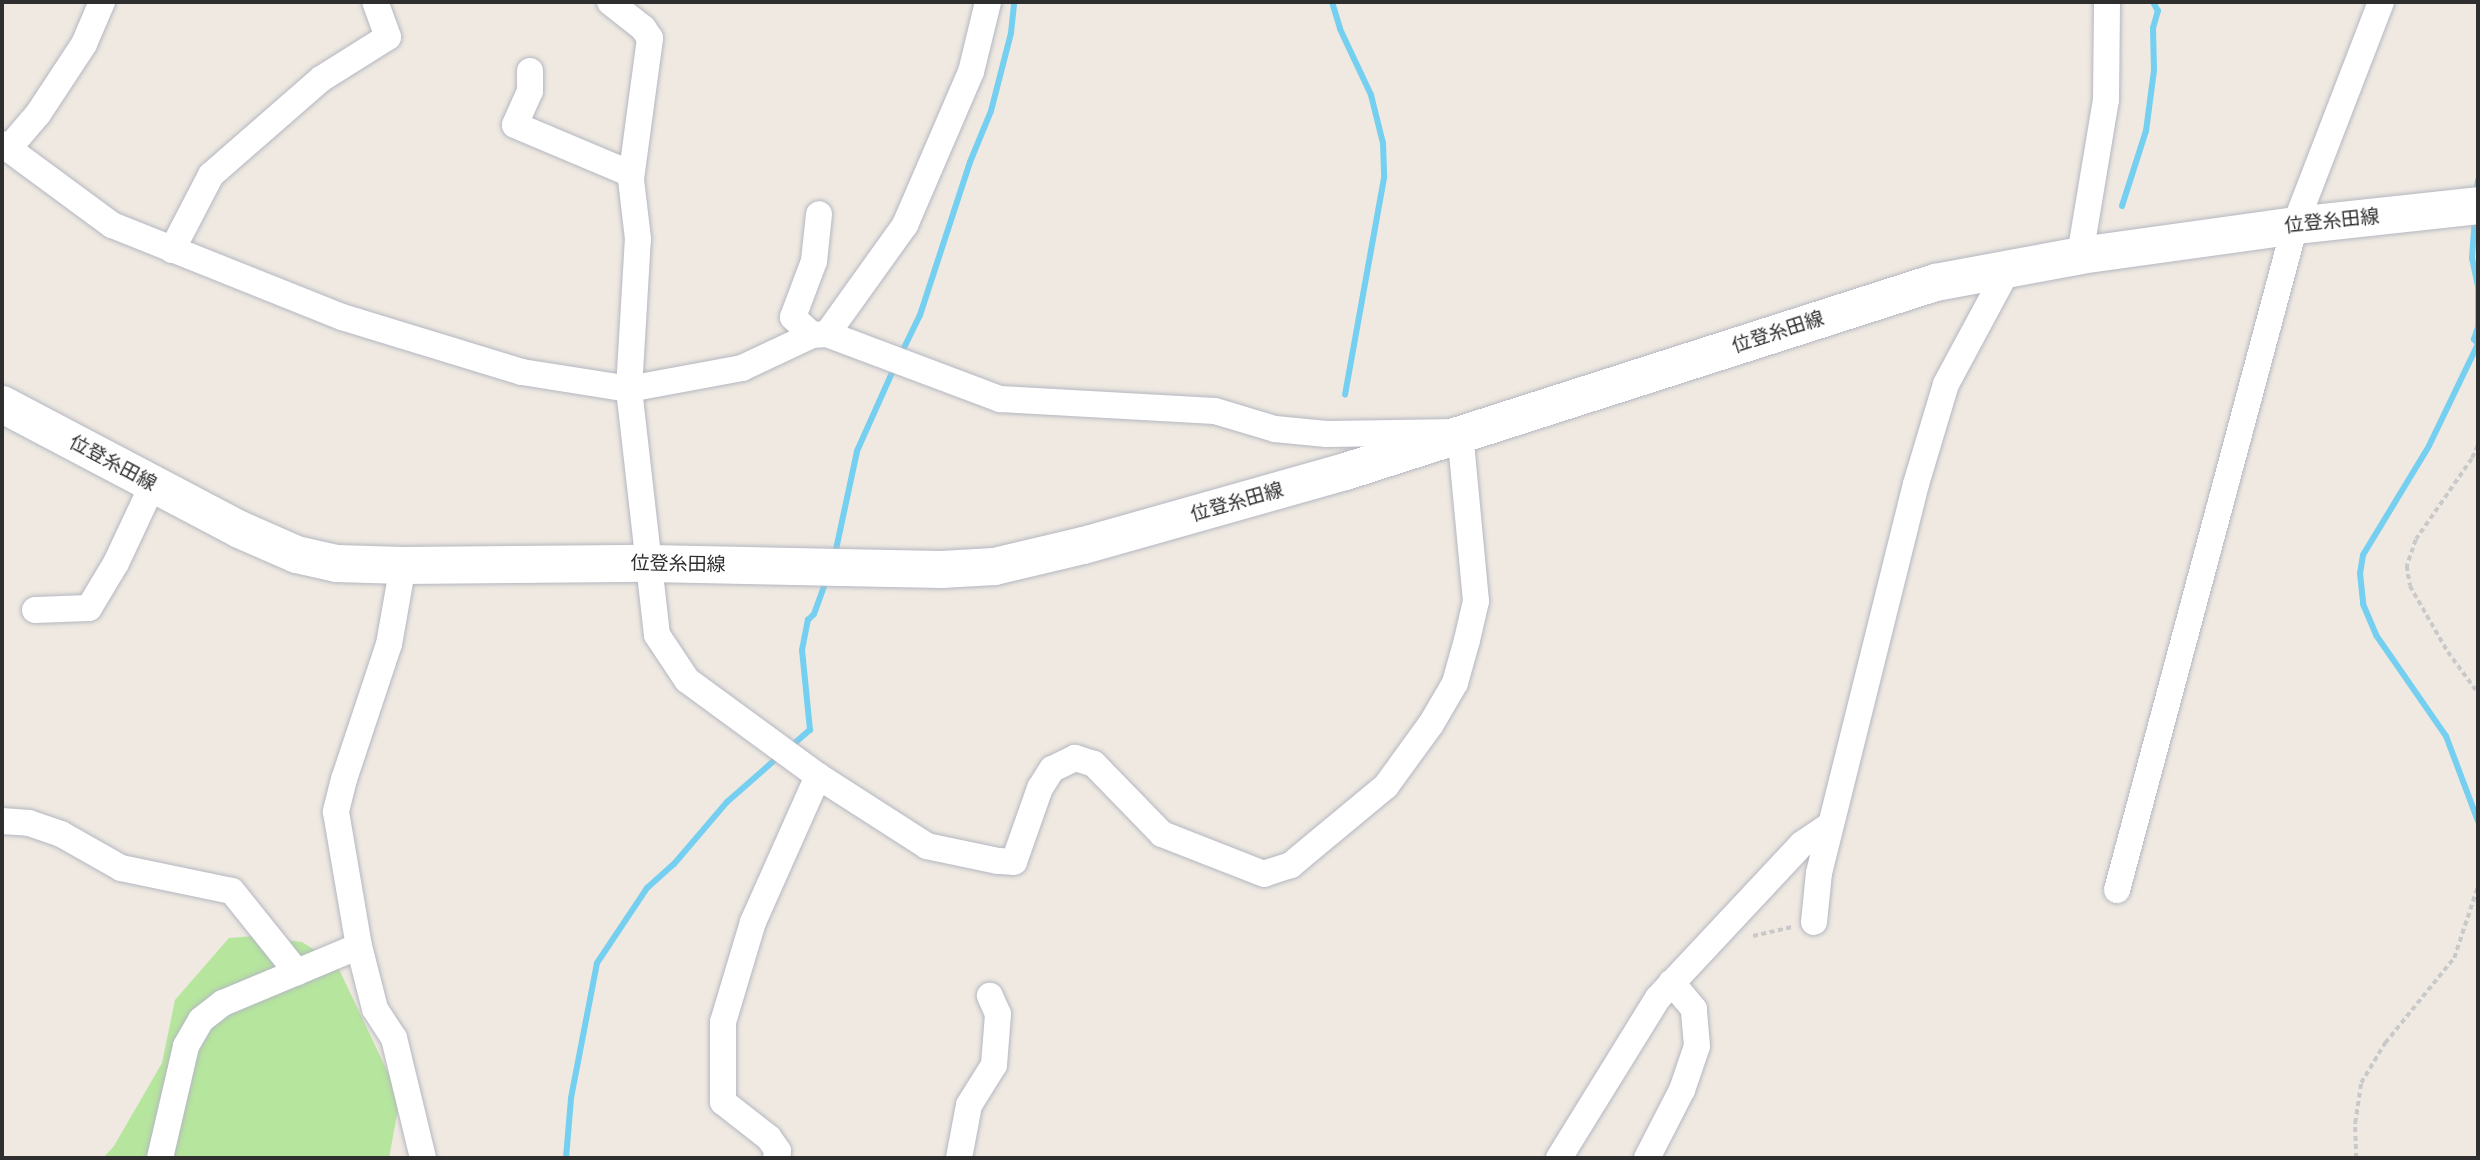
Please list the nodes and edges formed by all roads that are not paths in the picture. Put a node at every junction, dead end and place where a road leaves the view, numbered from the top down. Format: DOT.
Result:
graph roads {
  1 [pos="102,2"];
  2 [pos="374,2"];
  3 [pos="611,2"];
  4 [pos="988,2"];
  5 [pos="2107,2"];
  6 [pos="2381,2"];
  7 [pos="530,71"];
  8 [pos="5,147"];
  9 [pos="631,174"];
  10 [pos="2478,205"];
  11 [pos="819,215"];
  12 [pos="2295,225"];
  13 [pos="172,250"];
  14 [pos="2080,255"];
  15 [pos="2010,265"];
  16 [pos="819,334"];
  17 [pos="629,389"];
  18 [pos="2,404"];
  19 [pos="1460,432"];
  20 [pos="153,484"];
  21 [pos="650,563"];
  22 [pos="402,565"];
  23 [pos="35,610"];
  24 [pos="818,776"];
  25 [pos="2,821"];
  26 [pos="1830,825"];
  27 [pos="2117,890"];
  28 [pos="1814,922"];
  29 [pos="359,946"];
  30 [pos="297,972"];
  31 [pos="1671,982"];
  32 [pos="990,996"];
  33 [pos="160,1158"];
  34 [pos="423,1158"];
  35 [pos="776,1158"];
  36 [pos="959,1158"];
  37 [pos="1559,1158"];
  38 [pos="1647,1158"];
  1 -- 8 [label="street"];
  2 -- 13 [label="street"];
  3 -- 9 [label="street"];
  4 -- 16 [label="street"];
  5 -- 14 [label="street"];
  6 -- 12 [label="street"];
  7 -- 9 [label="street"];
  8 -- 13 [label="street"];
  9 -- 17 [label="street"];
  10 -- 12 [label="main road, 位登糸田線"];
  11 -- 16 [label="street"];
  12 -- 14 [label="main road, 位登糸田線"];
  12 -- 27 [label="street"];
  13 -- 17 [label="street"];
  14 -- 15 [label="main road, 位登糸田線"];
  15 -- 19 [label="main road, 位登糸田線"];
  15 -- 26 [label="street"];
  16 -- 17 [label="street"];
  16 -- 19 [label="street"];
  17 -- 21 [label="street"];
  18 -- 20 [label="main road, 位登糸田線"];
  19 -- 21 [label="main road, 位登糸田線"];
  19 -- 24 [label="street"];
  20 -- 22 [label="main road, 位登糸田線"];
  20 -- 23 [label="street"];
  21 -- 22 [label="main road, 位登糸田線"];
  21 -- 24 [label="street"];
  22 -- 29 [label="street"];
  24 -- 35 [label="street"];
  25 -- 30 [label="street"];
  26 -- 28 [label="street"];
  26 -- 31 [label="street"];
  29 -- 30 [label="street"];
  29 -- 34 [label="street"];
  30 -- 33 [label="street"];
  31 -- 37 [label="street"];
  31 -- 38 [label="street"];
  32 -- 36 [label="street"];
}
